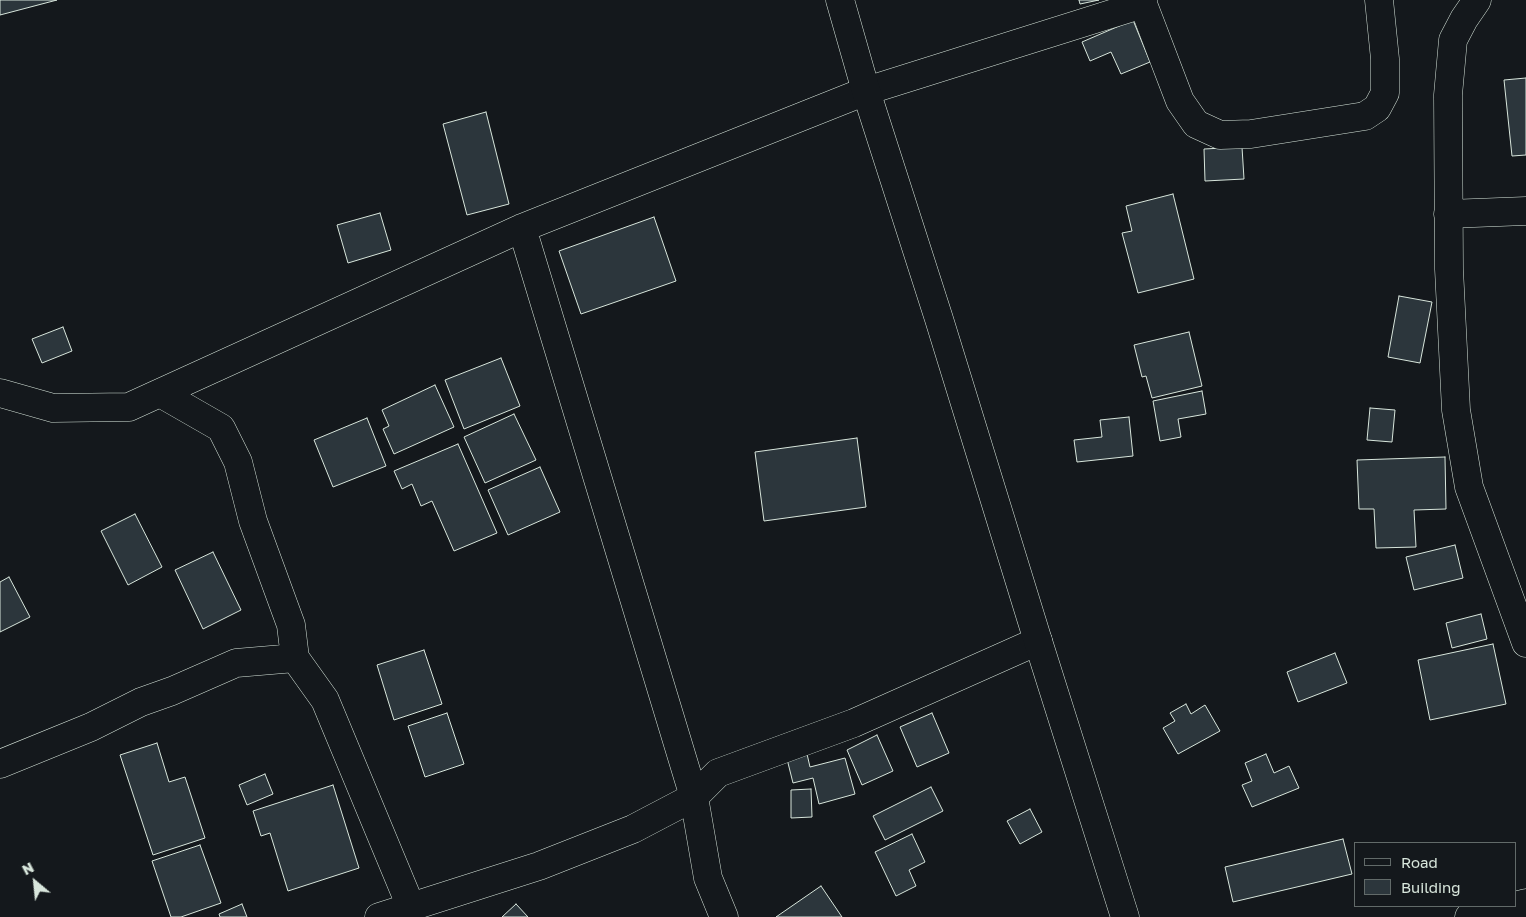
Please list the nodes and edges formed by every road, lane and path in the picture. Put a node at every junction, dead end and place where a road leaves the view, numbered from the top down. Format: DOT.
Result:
graph roads {
  1 [pos="840,0"];
  2 [pos="1379,0"];
  3 [pos="1477,0"];
  4 [pos="1143,2"];
  5 [pos="866,91"];
  6 [pos="1526,212"];
  7 [pos="1448,214"];
  8 [pos="522,228"];
  9 [pos="0,392"];
  10 [pos="160,393"];
  11 [pos="1038,641"];
  12 [pos="1526,643"];
  13 [pos="295,658"];
  14 [pos="0,764"];
  15 [pos="694,797"];
  16 [pos="411,907"];
  17 [pos="1510,907"];
  18 [pos="379,917"];
  19 [pos="724,917"];
  20 [pos="1125,917"];
  21 [pos="1469,917"];
  1 -- 5 [label="street"];
  2 -- 4 [label="street"];
  3 -- 7 [label="street"];
  4 -- 5 [label="street"];
  5 -- 8 [label="street"];
  5 -- 11 [label="street"];
  6 -- 7 [label="street"];
  7 -- 12 [label="street"];
  8 -- 10 [label="street"];
  8 -- 15 [label="street"];
  9 -- 10 [label="street"];
  10 -- 13 [label="street"];
  11 -- 15 [label="street"];
  11 -- 20 [label="street"];
  13 -- 14 [label="street"];
  13 -- 16 [label="street"];
  15 -- 16 [label="street"];
  15 -- 19 [label="street"];
  16 -- 18 [label="street"];
  17 -- 21 [label="street"];
}
